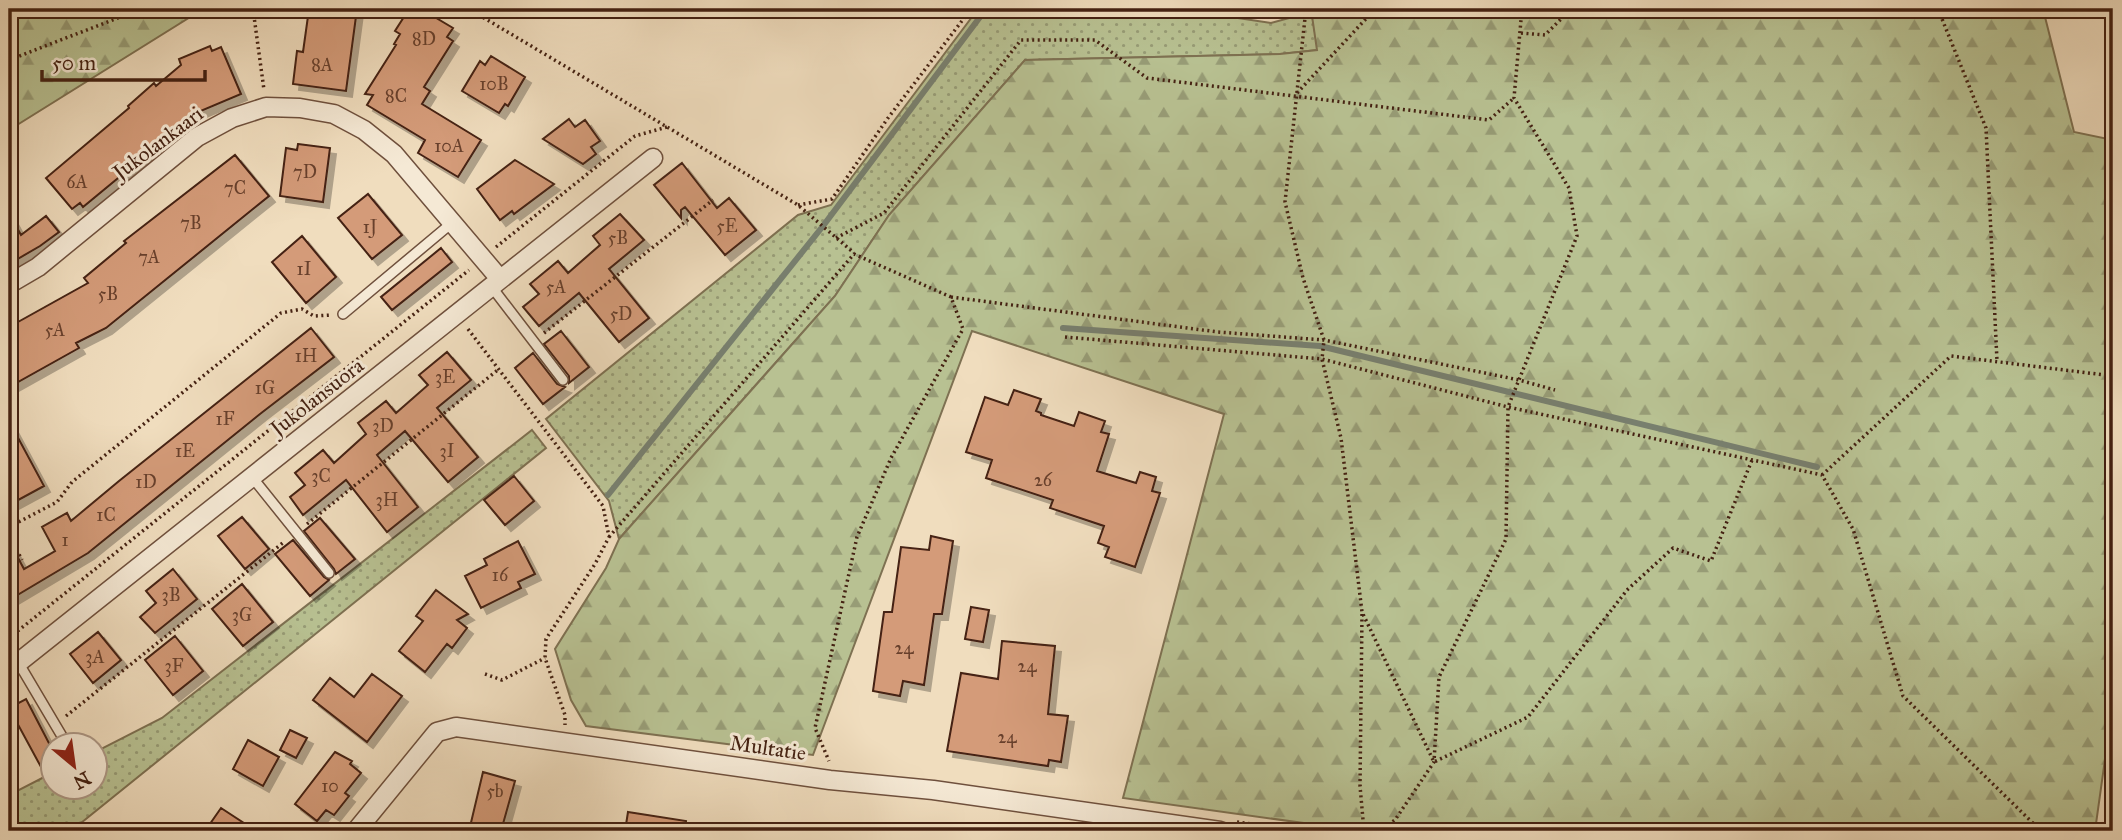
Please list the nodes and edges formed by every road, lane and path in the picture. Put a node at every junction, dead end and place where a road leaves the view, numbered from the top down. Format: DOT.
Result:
graph roads {
  1 [pos="142,9"];
  2 [pos="253,9"];
  3 [pos="469,9"];
  4 [pos="971,9"];
  5 [pos="1306,9"];
  6 [pos="1375,9"];
  7 [pos="1522,9"];
  8 [pos="1571,9"];
  9 [pos="1938,9"];
  10 [pos="1520,33"];
  11 [pos="9,60"];
  12 [pos="1296,95"];
  13 [pos="1514,98"];
  14 [pos="267,107"];
  15 [pos="667,127"];
  16 [pos="653,158"];
  17 [pos="713,201"];
  18 [pos="798,205"];
  19 [pos="453,222"];
  20 [pos="836,237"];
  21 [pos="855,254"];
  22 [pos="483,258"];
  23 [pos="496,283"];
  24 [pos="9,284"];
  25 [pos="951,297"];
  26 [pos="343,314"];
  27 [pos="457,315"];
  28 [pos="1065,337"];
  29 [pos="1324,340"];
  30 [pos="533,341"];
  31 [pos="1322,356"];
  32 [pos="1997,361"];
  33 [pos="499,369"];
  34 [pos="2113,376"];
  35 [pos="563,380"];
  36 [pos="1519,380"];
  37 [pos="1555,390"];
  38 [pos="1508,407"];
  39 [pos="1752,460"];
  40 [pos="1822,475"];
  41 [pos="252,477"];
  42 [pos="9,527"];
  43 [pos="296,533"];
  44 [pos="9,535"];
  45 [pos="610,537"];
  46 [pos="22,560"];
  47 [pos="329,573"];
  48 [pos="1363,612"];
  49 [pos="9,638"];
  50 [pos="545,658"];
  51 [pos="13,666"];
  52 [pos="485,674"];
  53 [pos="56,725"];
  54 [pos="60,732"];
  55 [pos="570,743"];
  56 [pos="830,762"];
  57 [pos="1434,762"];
  58 [pos="356,831"];
  59 [pos="1220,831"];
  60 [pos="1364,831"];
  61 [pos="1379,831"];
  62 [pos="2041,831"];
  1 -- 11 [label="path"];
  2 -- 14 [label="path"];
  3 -- 15 [label="path"];
  4 -- 18 [label="path"];
  5 -- 12 [label="path"];
  6 -- 12 [label="path"];
  7 -- 10 [label="path"];
  8 -- 10 [label="path"];
  9 -- 32 [label="path"];
  10 -- 13 [label="path"];
  12 -- 13 [label="path"];
  12 -- 20 [label="path"];
  12 -- 29 [label="path"];
  13 -- 36 [label="path"];
  14 -- 19 [label="street, Jukolankaari"];
  14 -- 24 [label="street, Jukolankaari"];
  15 -- 18 [label="path"];
  15 -- 22 [label="path"];
  16 -- 23 [label="street, Jukolansuora"];
  17 -- 30 [label="path"];
  18 -- 20 [label="path"];
  19 -- 22 [label="street, Jukolankaari"];
  19 -- 26 [label="lane"];
  20 -- 21 [label="path"];
  21 -- 25 [label="path"];
  21 -- 45 [label="path"];
  22 -- 23 [label="street, Jukolankaari"];
  22 -- 49 [label="path"];
  23 -- 27 [label="street, Jukolansuora"];
  23 -- 30 [label="lane"];
  25 -- 29 [label="path"];
  25 -- 56 [label="path"];
  26 -- 42 [label="path"];
  27 -- 33 [label="path"];
  27 -- 41 [label="street, Jukolansuora"];
  28 -- 31 [label="path"];
  29 -- 31 [label="path"];
  29 -- 36 [label="path"];
  30 -- 35 [label="lane"];
  31 -- 38 [label="path"];
  31 -- 48 [label="path"];
  32 -- 34 [label="path"];
  32 -- 40 [label="path"];
  33 -- 43 [label="path"];
  33 -- 45 [label="path"];
  36 -- 37 [label="path"];
  36 -- 38 [label="path"];
  38 -- 39 [label="path"];
  38 -- 57 [label="path"];
  39 -- 40 [label="path"];
  39 -- 57 [label="path"];
  40 -- 62 [label="path"];
  41 -- 43 [label="lane"];
  41 -- 51 [label="street, Jukolansuora"];
  43 -- 47 [label="lane"];
  43 -- 53 [label="path"];
  44 -- 46 [label="path"];
  45 -- 50 [label="path"];
  48 -- 57 [label="path"];
  48 -- 60 [label="path"];
  50 -- 52 [label="path"];
  50 -- 55 [label="path"];
  51 -- 53 [label="lane"];
  53 -- 54 [label="lane"];
  55 -- 58 [label="street, Multatie"];
  55 -- 59 [label="street, Multatie"];
  57 -- 61 [label="path"];
}
